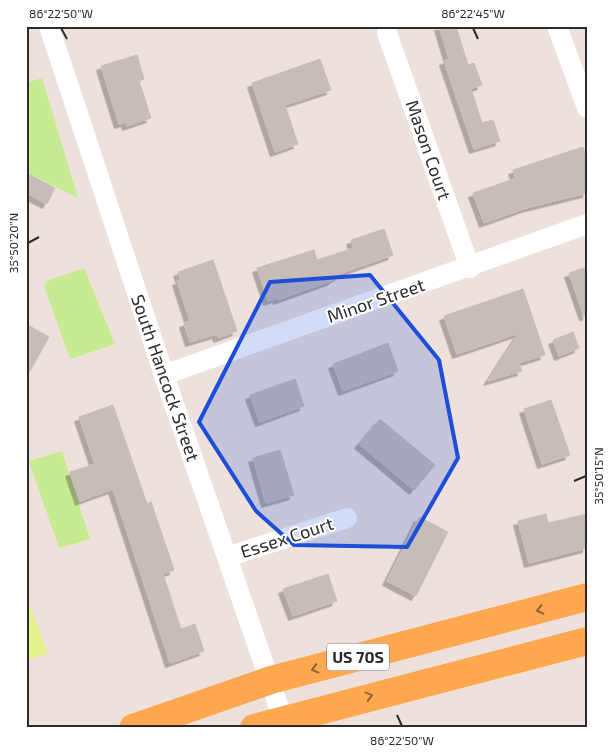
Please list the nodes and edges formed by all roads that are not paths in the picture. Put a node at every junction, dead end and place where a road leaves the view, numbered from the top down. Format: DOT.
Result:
graph roads {
  1 [pos="49,26"];
  2 [pos="557,26"];
  3 [pos="387,33"];
  4 [pos="587,108"];
  5 [pos="587,224"];
  6 [pos="470,268"];
  7 [pos="164,375"];
  8 [pos="347,518"];
  9 [pos="227,557"];
  10 [pos="587,598"];
  11 [pos="587,641"];
  12 [pos="271,680"];
  13 [pos="285,723"];
  14 [pos="133,728"];
  15 [pos="254,728"];
  1 -- 7 [label="street, South Hancock Street"];
  2 -- 4 [label="street"];
  3 -- 6 [label="street, Mason Court"];
  5 -- 6 [label="street, Minor Street"];
  6 -- 7 [label="street, Minor Street"];
  7 -- 9 [label="street, South Hancock Street"];
  8 -- 9 [label="street, Essex Court"];
  9 -- 12 [label="street, South Hancock Street"];
  10 -- 12 [label="main road, US 70S, one-way"];
  13 -- 11 [label="main road, US 70S, one-way"];
  12 -- 13 [label="street, South Hancock Street"];
  12 -- 14 [label="main road, US 70S"];
  13 -- 15 [label="main road, US 70S"];
}
